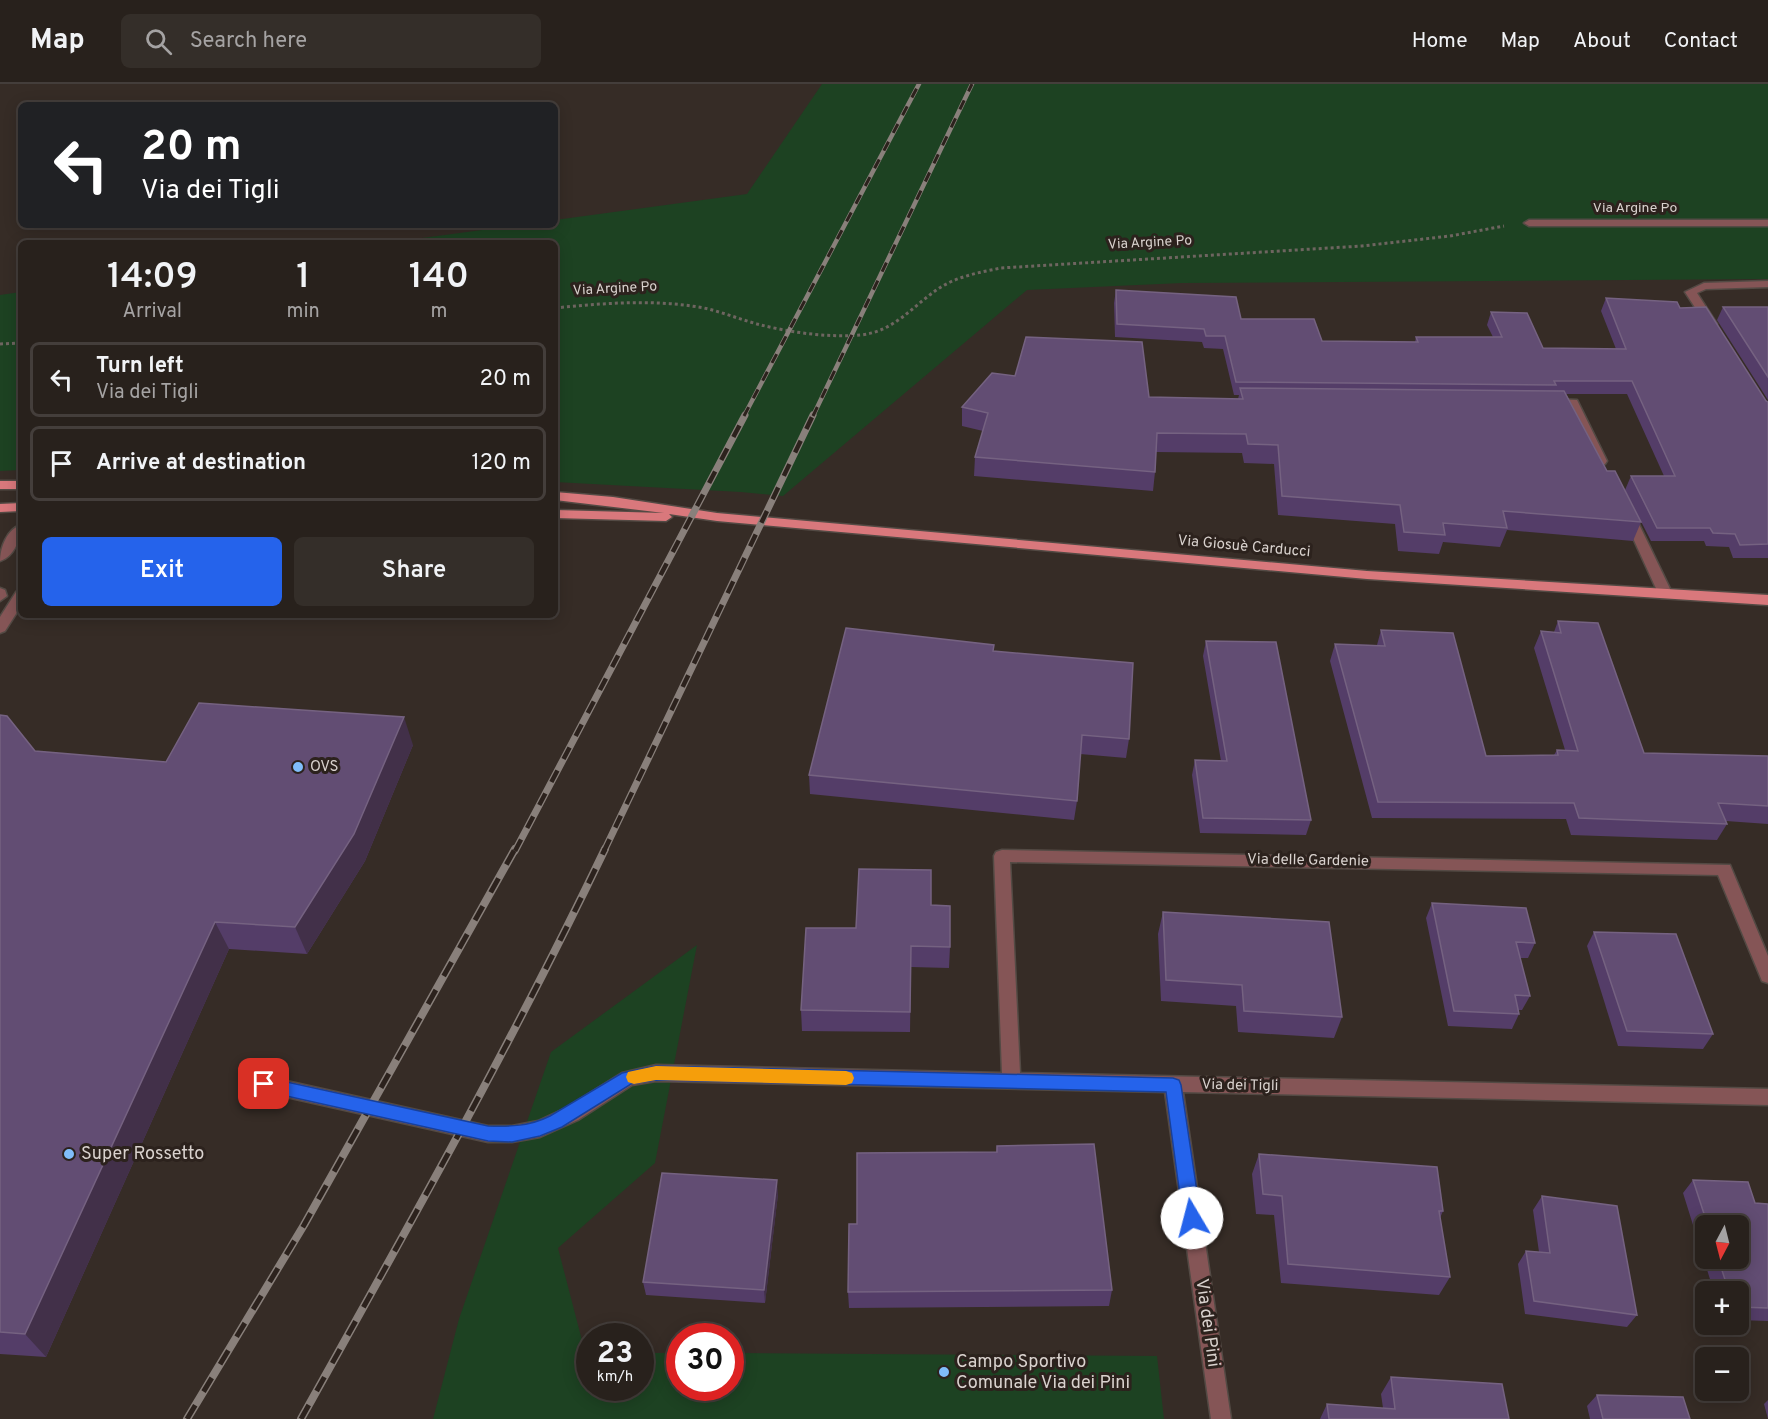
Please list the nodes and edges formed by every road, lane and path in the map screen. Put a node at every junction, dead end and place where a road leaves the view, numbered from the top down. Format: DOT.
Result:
graph roads {
  1 [pos="1529,223"];
  2 [pos="1768,223"];
  3 [pos="1768,284"];
  4 [pos="558,308"];
  5 [pos="1719,337"];
  6 [pos="18,343"];
  7 [pos="0,344"];
  8 [pos="1538,403"];
  9 [pos="1607,473"];
  10 [pos="0,485"];
  11 [pos="18,485"];
  12 [pos="558,496"];
  13 [pos="1622,502"];
  14 [pos="18,507"];
  15 [pos="0,508"];
  16 [pos="558,514"];
  17 [pos="717,518"];
  18 [pos="18,534"];
  19 [pos="0,558"];
  20 [pos="1666,595"];
  21 [pos="18,600"];
  22 [pos="1768,600"];
  23 [pos="0,628"];
  24 [pos="1768,976"];
  25 [pos="1011,1081"];
  26 [pos="264,1084"];
  27 [pos="1173,1085"];
  28 [pos="1768,1097"];
  29 [pos="1221,1419"];
  1 -- 2 [label="street, Via Argine Po"];
  1 -- 4 [label="path, Via Argine Po"];
  3 -- 5 [label="street"];
  6 -- 7 [label="path"];
  8 -- 9 [label="street"];
  10 -- 11 [label="main road"];
  12 -- 17 [label="main road"];
  13 -- 20 [label="street"];
  14 -- 15 [label="main road"];
  16 -- 17 [label="main road"];
  17 -- 20 [label="main road, Via Giosuè Carducci"];
  18 -- 19 [label="street"];
  20 -- 22 [label="main road, Via Giosuè Carducci"];
  21 -- 23 [label="street"];
  24 -- 25 [label="street, Via delle Gardenie"];
  25 -- 26 [label="street, Via dei Tigli"];
  25 -- 27 [label="street, Via dei Tigli"];
  27 -- 28 [label="street, Via dei Tigli"];
  27 -- 29 [label="street, Via dei Pini"];
}
